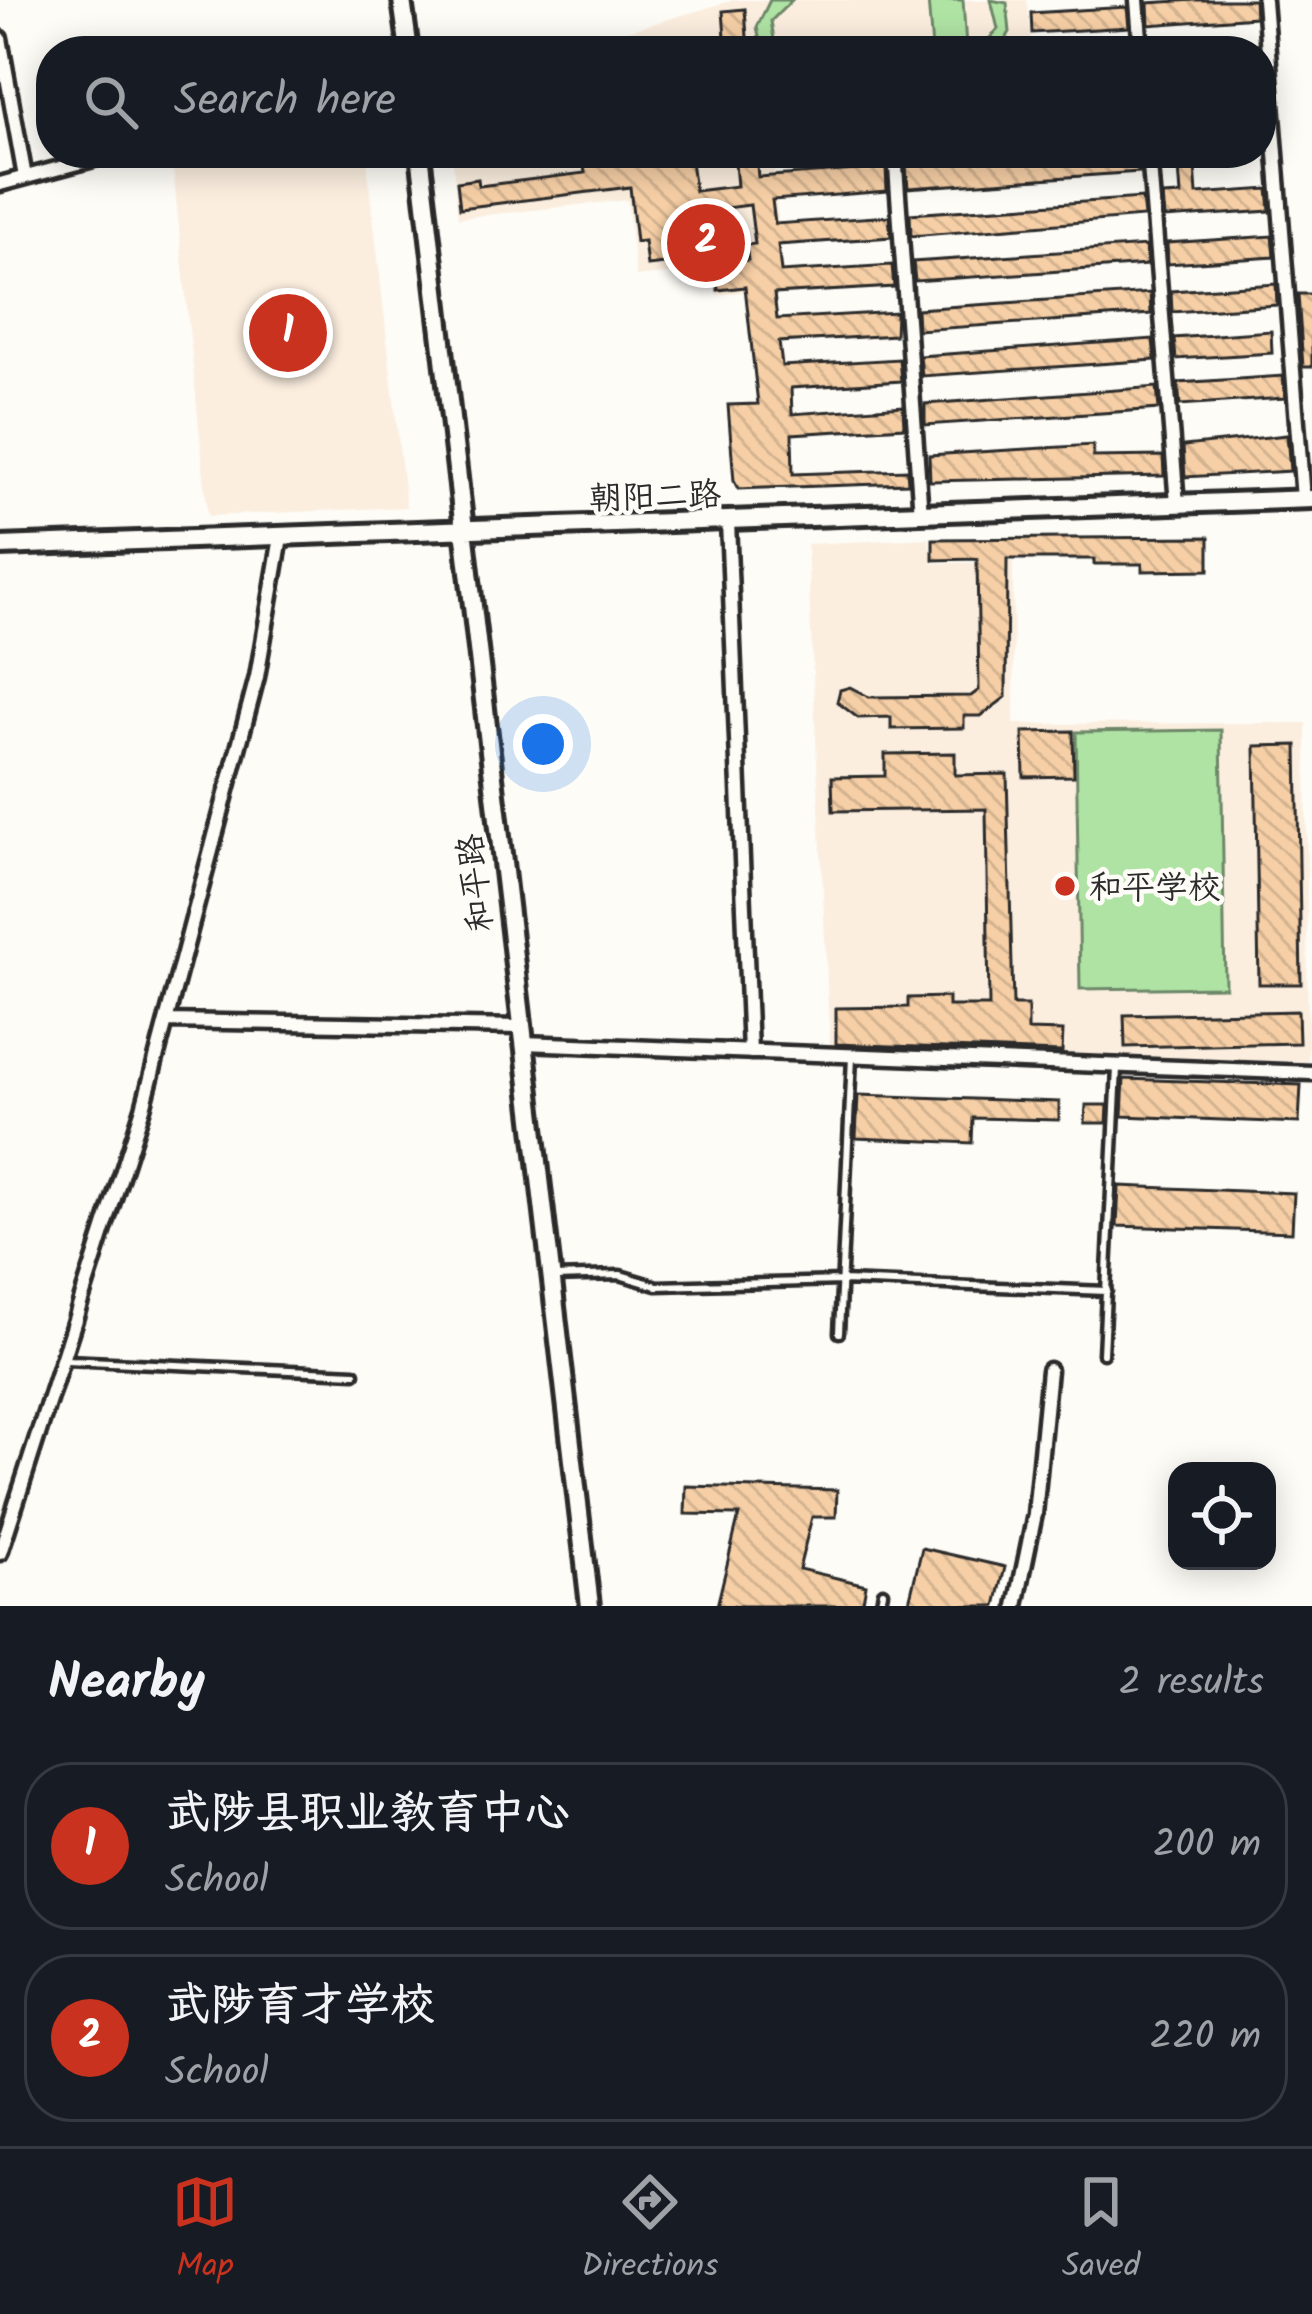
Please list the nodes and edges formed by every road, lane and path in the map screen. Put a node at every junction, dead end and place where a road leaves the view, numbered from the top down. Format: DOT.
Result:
graph roads {
  1 [pos="402,0"];
  2 [pos="1137,0"];
  3 [pos="1264,0"];
  4 [pos="407,36"];
  5 [pos="1140,36"];
  6 [pos="1267,36"];
  7 [pos="0,38"];
  8 [pos="1276,136"];
  9 [pos="59,168"];
  10 [pos="422,168"];
  11 [pos="897,168"];
  12 [pos="1150,168"];
  13 [pos="25,177"];
  14 [pos="0,184"];
  15 [pos="1308,499"];
  16 [pos="1177,504"];
  17 [pos="921,515"];
  18 [pos="728,522"];
  19 [pos="463,532"];
  20 [pos="281,537"];
  21 [pos="0,546"];
  22 [pos="166,1021"];
  23 [pos="522,1035"];
  24 [pos="750,1052"];
  25 [pos="852,1057"];
  26 [pos="1117,1068"];
  27 [pos="1312,1073"];
  28 [pos="551,1278"];
  29 [pos="842,1281"];
  30 [pos="1107,1291"];
  31 [pos="839,1333"];
  32 [pos="1103,1354"];
  33 [pos="62,1360"];
  34 [pos="1049,1370"];
  35 [pos="355,1373"];
  36 [pos="0,1553"];
  37 [pos="883,1592"];
  38 [pos="590,1606"];
  39 [pos="880,1606"];
  40 [pos="1016,1606"];
  1 -- 4 [label="street"];
  2 -- 5 [label="street"];
  3 -- 6 [label="street"];
  7 -- 13 [label="street"];
  8 -- 15 [label="street"];
  9 -- 13 [label="street"];
  10 -- 19 [label="street, 和平路"];
  11 -- 17 [label="street"];
  12 -- 16 [label="street"];
  13 -- 14 [label="street"];
  15 -- 16 [label="street, 朝阳二路"];
  16 -- 17 [label="street, 朝阳二路"];
  17 -- 18 [label="street, 朝阳二路"];
  18 -- 19 [label="street, 朝阳二路"];
  18 -- 24 [label="street"];
  19 -- 20 [label="street, 朝阳二路"];
  19 -- 23 [label="street, 和平路"];
  20 -- 21 [label="street, 朝阳二路"];
  20 -- 22 [label="street"];
  22 -- 23 [label="street"];
  22 -- 33 [label="street"];
  23 -- 24 [label="street"];
  23 -- 28 [label="street, 和平路"];
  24 -- 25 [label="street"];
  25 -- 26 [label="street"];
  25 -- 29 [label="lane"];
  26 -- 27 [label="street"];
  26 -- 30 [label="lane"];
  28 -- 29 [label="lane"];
  28 -- 38 [label="street, 和平路"];
  29 -- 30 [label="lane"];
  29 -- 31 [label="lane"];
  30 -- 32 [label="lane"];
  33 -- 35 [label="lane"];
  33 -- 36 [label="street"];
  34 -- 40 [label="street"];
  37 -- 39 [label="lane"];
}
